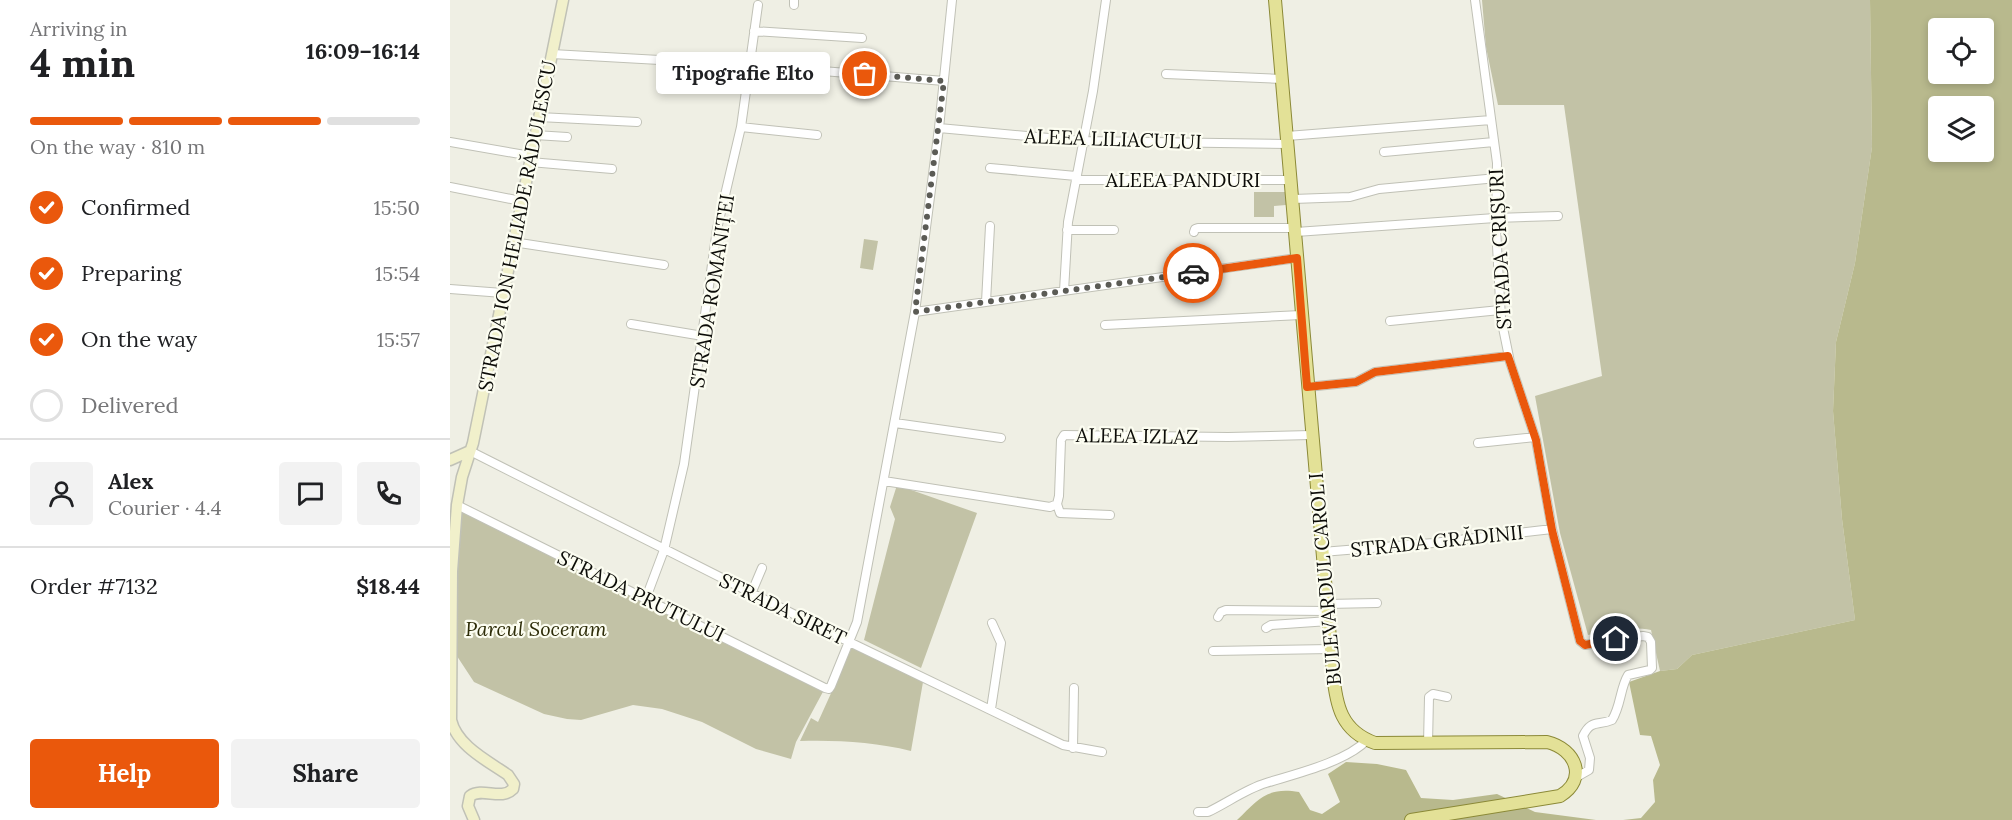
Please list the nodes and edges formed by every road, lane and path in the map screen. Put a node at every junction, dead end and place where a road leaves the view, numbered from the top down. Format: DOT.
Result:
graph roads {
  1 [pos="563,0"];
  2 [pos="952,0"];
  3 [pos="1106,0"];
  4 [pos="1275,0"];
  5 [pos="1475,0"];
  6 [pos="758,5"];
  7 [pos="754,30"];
  8 [pos="862,38"];
  9 [pos="552,54"];
  10 [pos="749,65"];
  11 [pos="1166,74"];
  12 [pos="1282,79"];
  13 [pos="944,81"];
  14 [pos="539,117"];
  15 [pos="1491,120"];
  16 [pos="637,122"];
  17 [pos="741,127"];
  18 [pos="939,128"];
  19 [pos="535,135"];
  20 [pos="817,135"];
  21 [pos="567,137"];
  22 [pos="1287,140"];
  23 [pos="1082,141"];
  24 [pos="450,142"];
  25 [pos="1494,142"];
  26 [pos="1384,152"];
  27 [pos="530,159"];
  28 [pos="990,168"];
  29 [pos="612,169"];
  30 [pos="1076,178"];
  31 [pos="1497,178"];
  32 [pos="1291,180"];
  33 [pos="450,188"];
  34 [pos="1293,199"];
  35 [pos="521,201"];
  36 [pos="1558,216"];
  37 [pos="1495,218"];
  38 [pos="990,226"];
  39 [pos="1067,230"];
  40 [pos="1114,230"];
  41 [pos="1295,230"];
  42 [pos="1194,232"];
  43 [pos="513,243"];
  44 [pos="1297,258"];
  45 [pos="664,265"];
  46 [pos="450,289"];
  47 [pos="1064,291"];
  48 [pos="503,293"];
  49 [pos="986,302"];
  50 [pos="1500,310"];
  51 [pos="915,312"];
  52 [pos="1301,315"];
  53 [pos="1390,321"];
  54 [pos="631,324"];
  55 [pos="1105,326"];
  56 [pos="703,336"];
  57 [pos="1508,356"];
  58 [pos="1307,387"];
  59 [pos="895,423"];
  60 [pos="1311,435"];
  61 [pos="1535,436"];
  62 [pos="1001,438"];
  63 [pos="1478,443"];
  64 [pos="470,451"];
  65 [pos="450,460"];
  66 [pos="884,480"];
  67 [pos="1057,504"];
  68 [pos="457,505"];
  69 [pos="1110,515"];
  70 [pos="1552,530"];
  71 [pos="664,550"];
  72 [pos="1322,552"];
  73 [pos="762,568"];
  74 [pos="752,594"];
  75 [pos="646,598"];
  76 [pos="1377,603"];
  77 [pos="1328,612"];
  78 [pos="1218,617"];
  79 [pos="992,623"];
  80 [pos="1266,628"];
  81 [pos="850,642"];
  82 [pos="1330,648"];
  83 [pos="1213,651"];
  84 [pos="1074,688"];
  85 [pos="1447,697"];
  86 [pos="991,709"];
  87 [pos="1367,740"];
  88 [pos="1428,744"];
  89 [pos="1072,748"];
  90 [pos="1102,752"];
  91 [pos="1575,778"];
  92 [pos="1198,812"];
  93 [pos="474,820"];
  94 [pos="1411,820"];
  1 -- 9 [label="street, STRADA ION HELIADE RĂDULESCU"];
  2 -- 13 [label="street"];
  3 -- 23 [label="street"];
  4 -- 12 [label="main road, BULEVARDUL CAROL I"];
  5 -- 15 [label="street, STRADA CRIȘURI"];
  6 -- 7 [label="street, STRADA ROMANIȚEI"];
  7 -- 8 [label="street"];
  7 -- 10 [label="street, STRADA ROMANIȚEI"];
  9 -- 10 [label="street"];
  9 -- 14 [label="street, STRADA ION HELIADE RĂDULESCU"];
  10 -- 13 [label="street"];
  10 -- 17 [label="street, STRADA ROMANIȚEI"];
  11 -- 12 [label="street"];
  12 -- 22 [label="main road, BULEVARDUL CAROL I"];
  13 -- 18 [label="street"];
  14 -- 16 [label="street"];
  14 -- 19 [label="street, STRADA ION HELIADE RĂDULESCU"];
  15 -- 22 [label="street, ALEEA LILIACULUI"];
  15 -- 25 [label="street, STRADA CRIȘURI"];
  17 -- 20 [label="street"];
  17 -- 56 [label="street, STRADA ROMANIȚEI"];
  18 -- 23 [label="street, ALEEA LILIACULUI"];
  18 -- 51 [label="street"];
  19 -- 21 [label="street"];
  19 -- 27 [label="street, STRADA ION HELIADE RĂDULESCU"];
  22 -- 23 [label="street, ALEEA LILIACULUI"];
  22 -- 32 [label="main road, BULEVARDUL CAROL I"];
  23 -- 30 [label="street"];
  24 -- 27 [label="street"];
  25 -- 26 [label="street"];
  25 -- 31 [label="street, STRADA CRIȘURI"];
  27 -- 29 [label="street"];
  27 -- 35 [label="street, STRADA ION HELIADE RĂDULESCU"];
  28 -- 30 [label="street, ALEEA PANDURI"];
  30 -- 32 [label="street, ALEEA PANDURI"];
  30 -- 39 [label="street"];
  31 -- 34 [label="street"];
  31 -- 37 [label="street, STRADA CRIȘURI"];
  32 -- 34 [label="main road, BULEVARDUL CAROL I"];
  33 -- 35 [label="street"];
  34 -- 41 [label="main road, BULEVARDUL CAROL I"];
  35 -- 43 [label="street, STRADA ION HELIADE RĂDULESCU"];
  36 -- 37 [label="street"];
  37 -- 41 [label="street"];
  37 -- 50 [label="street, STRADA CRIȘURI"];
  38 -- 49 [label="street"];
  39 -- 40 [label="street"];
  39 -- 47 [label="street"];
  41 -- 42 [label="street"];
  41 -- 44 [label="main road, BULEVARDUL CAROL I"];
  43 -- 45 [label="street"];
  43 -- 48 [label="street, STRADA ION HELIADE RĂDULESCU"];
  44 -- 47 [label="street"];
  44 -- 52 [label="main road, BULEVARDUL CAROL I"];
  46 -- 48 [label="street"];
  47 -- 49 [label="street"];
  48 -- 64 [label="street, STRADA ION HELIADE RĂDULESCU"];
  49 -- 51 [label="street"];
  50 -- 53 [label="street"];
  50 -- 57 [label="street, STRADA CRIȘURI"];
  51 -- 59 [label="street"];
  52 -- 55 [label="street"];
  52 -- 58 [label="main road, BULEVARDUL CAROL I"];
  54 -- 56 [label="street"];
  56 -- 71 [label="street, STRADA ROMANIȚEI"];
  57 -- 58 [label="street"];
  57 -- 61 [label="street, STRADA CRIȘURI"];
  58 -- 60 [label="main road, BULEVARDUL CAROL I"];
  59 -- 62 [label="street"];
  59 -- 66 [label="street"];
  60 -- 67 [label="street, ALEEA IZLAZ"];
  60 -- 72 [label="main road, BULEVARDUL CAROL I"];
  61 -- 63 [label="street"];
  61 -- 70 [label="street, STRADA CRIȘURI"];
  64 -- 65 [label="street"];
  64 -- 68 [label="street"];
  64 -- 71 [label="street, STRADA SIRET"];
  66 -- 67 [label="street"];
  66 -- 81 [label="street"];
  67 -- 69 [label="street"];
  68 -- 75 [label="street, STRADA PRUTULUI"];
  68 -- 93 [label="street"];
  70 -- 72 [label="street, STRADA GRĂDINII"];
  70 -- 91 [label="street, STRADA CRIȘURI"];
  71 -- 74 [label="street, STRADA SIRET"];
  71 -- 75 [label="street, STRADA ROMANIȚEI"];
  72 -- 77 [label="main road, BULEVARDUL CAROL I"];
  73 -- 74 [label="street"];
  74 -- 81 [label="street, STRADA SIRET"];
  75 -- 81 [label="street, STRADA PRUTULUI"];
  76 -- 77 [label="street"];
  77 -- 78 [label="street"];
  77 -- 80 [label="street"];
  77 -- 82 [label="main road, BULEVARDUL CAROL I"];
  79 -- 86 [label="street"];
  81 -- 86 [label="street, STRADA SIRET"];
  82 -- 83 [label="street"];
  82 -- 87 [label="main road, BULEVARDUL CAROL I"];
  84 -- 89 [label="street"];
  85 -- 88 [label="street"];
  86 -- 89 [label="street, STRADA SIRET"];
  87 -- 88 [label="main road"];
  87 -- 92 [label="street"];
  88 -- 91 [label="main road"];
  89 -- 90 [label="street, STRADA SIRET"];
  91 -- 94 [label="main road"];
}
